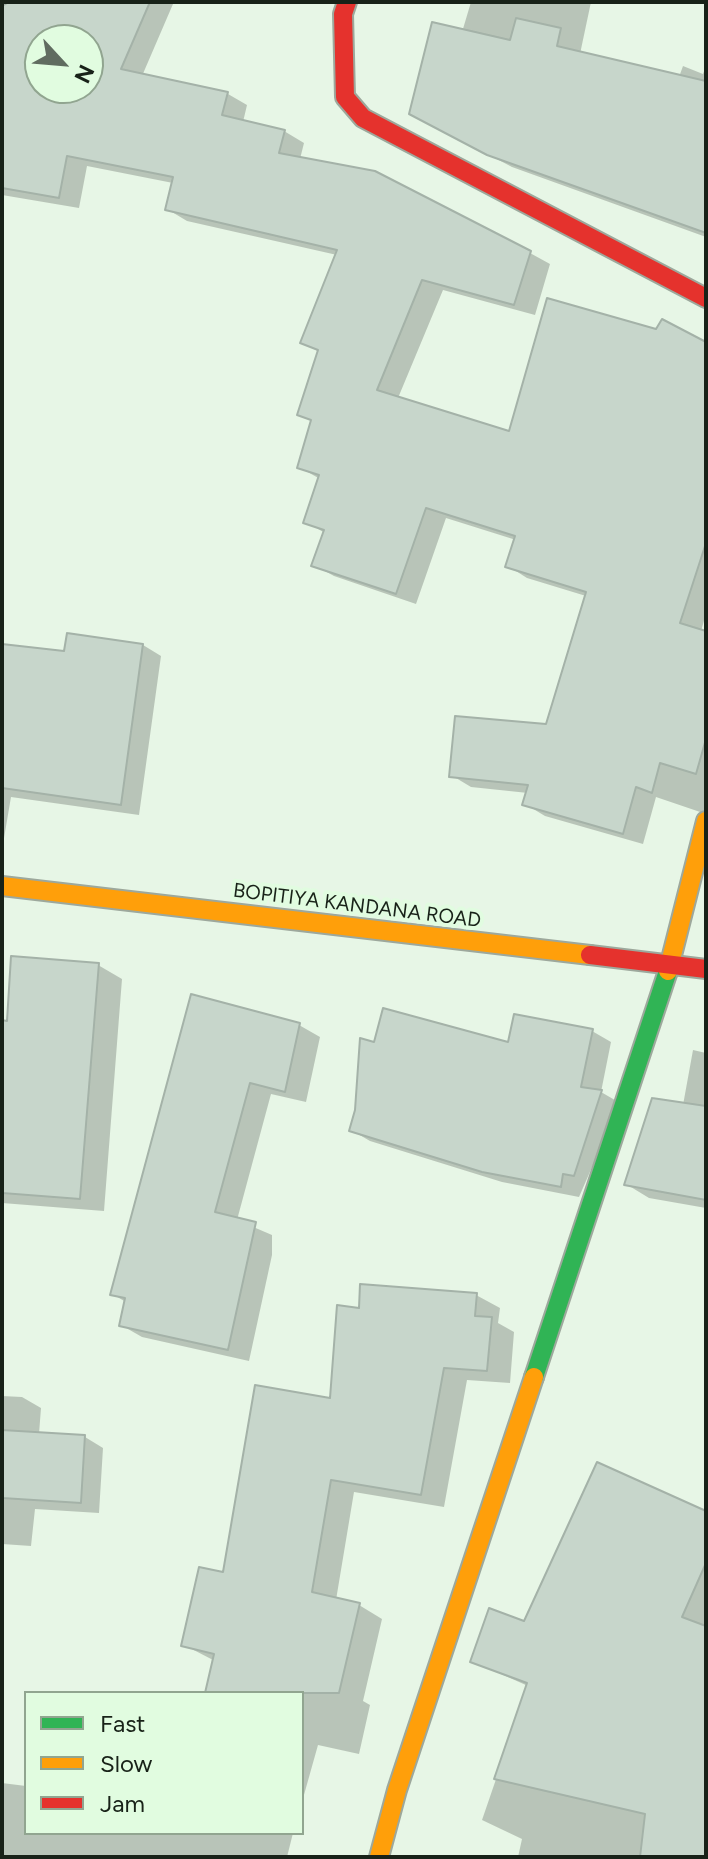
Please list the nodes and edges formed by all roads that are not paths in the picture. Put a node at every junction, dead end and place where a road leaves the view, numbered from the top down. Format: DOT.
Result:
graph roads {
  1 [pos="347,2"];
  2 [pos="706,298"];
  3 [pos="706,821"];
  4 [pos="2,886"];
  5 [pos="670,965"];
  6 [pos="706,969"];
  7 [pos="379,1857"];
  1 -- 2 [label="street"];
  3 -- 5 [label="street"];
  4 -- 5 [label="street, BOPITIYA KANDANA ROAD"];
  5 -- 6 [label="street, BOPITIYA KANDANA ROAD"];
  5 -- 7 [label="street"];
}
